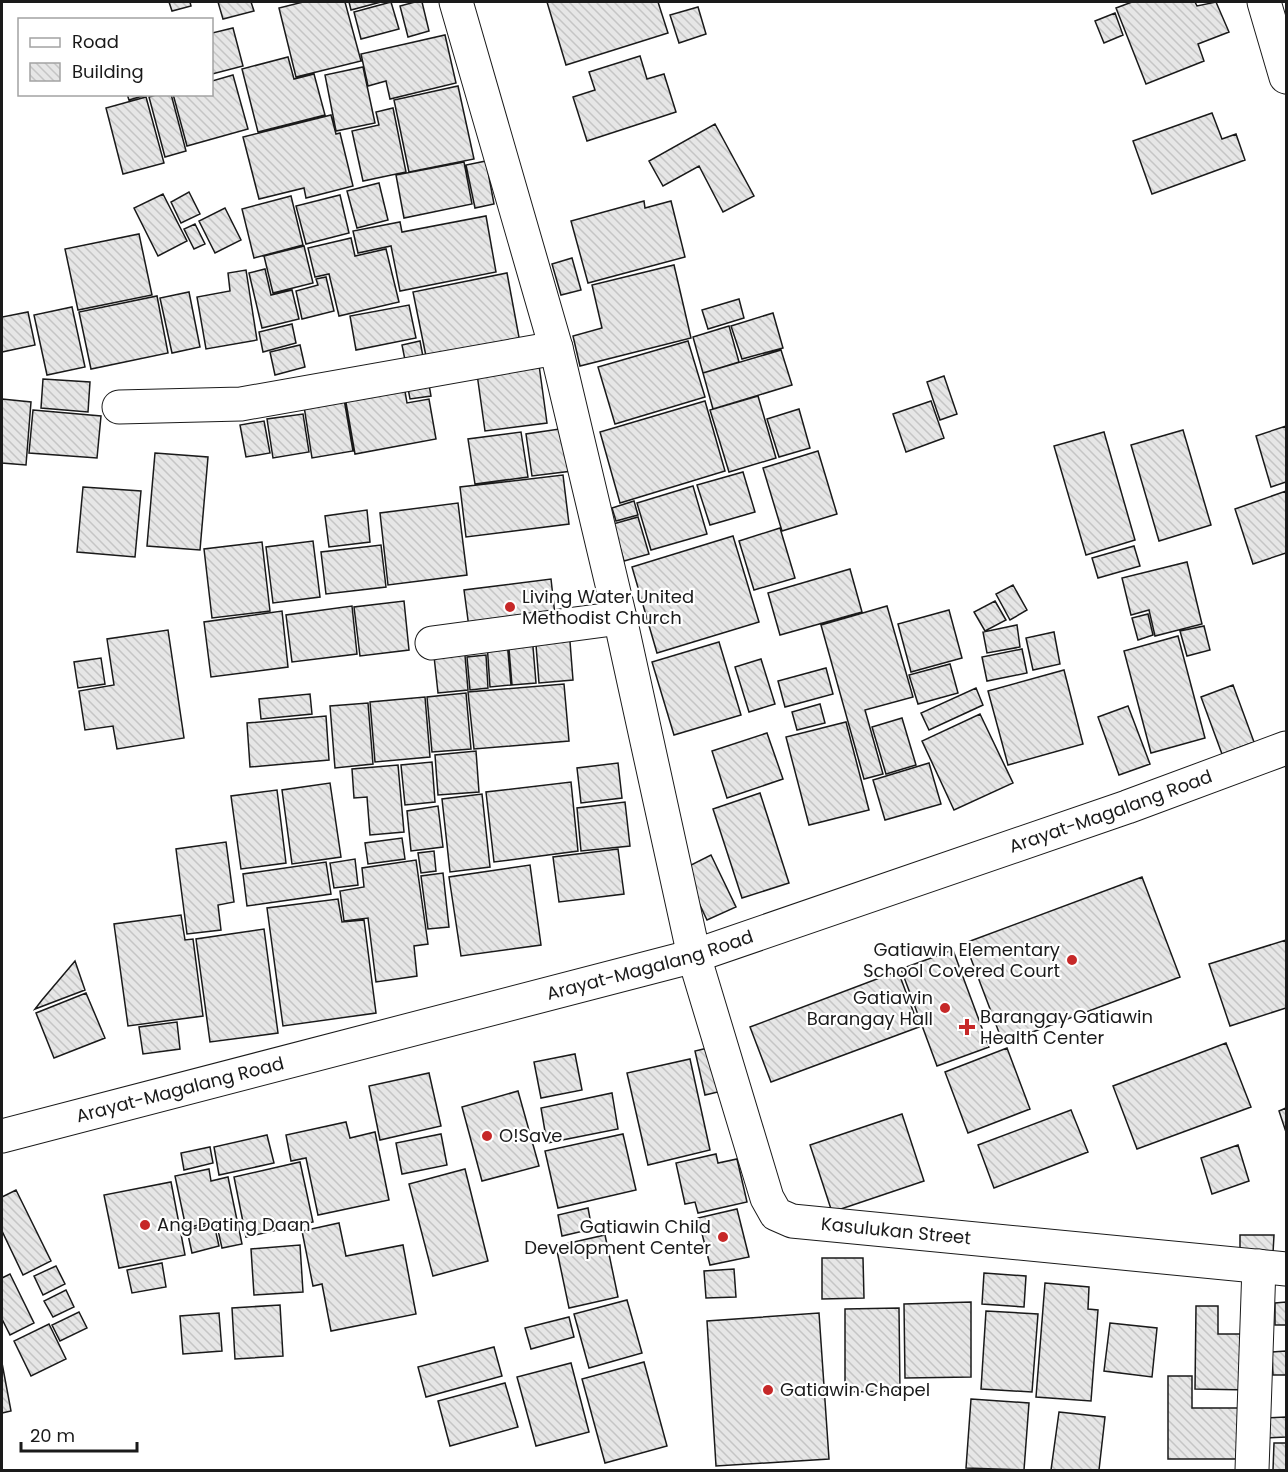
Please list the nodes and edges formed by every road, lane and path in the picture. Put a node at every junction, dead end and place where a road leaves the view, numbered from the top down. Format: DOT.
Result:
graph roads {
  1 [pos="456,2"];
  2 [pos="1264,2"];
  3 [pos="1287,77"];
  4 [pos="556,348"];
  5 [pos="118,407"];
  6 [pos="620,618"];
  7 [pos="432,643"];
  8 [pos="1287,748"];
  9 [pos="693,956"];
  10 [pos="2,1136"];
  11 [pos="1273,1267"];
  12 [pos="1252,1470"];
  1 -- 4 [label="street, Kasulukan Street"];
  2 -- 3 [label="street"];
  4 -- 5 [label="street"];
  4 -- 6 [label="street, Kasulukan Street"];
  6 -- 7 [label="street"];
  6 -- 9 [label="street, Kasulukan Street"];
  8 -- 9 [label="street, Arayat-Magalang Road"];
  9 -- 10 [label="street, Arayat-Magalang Road"];
  9 -- 11 [label="street, Kasulukan Street"];
  11 -- 12 [label="street"];
}
